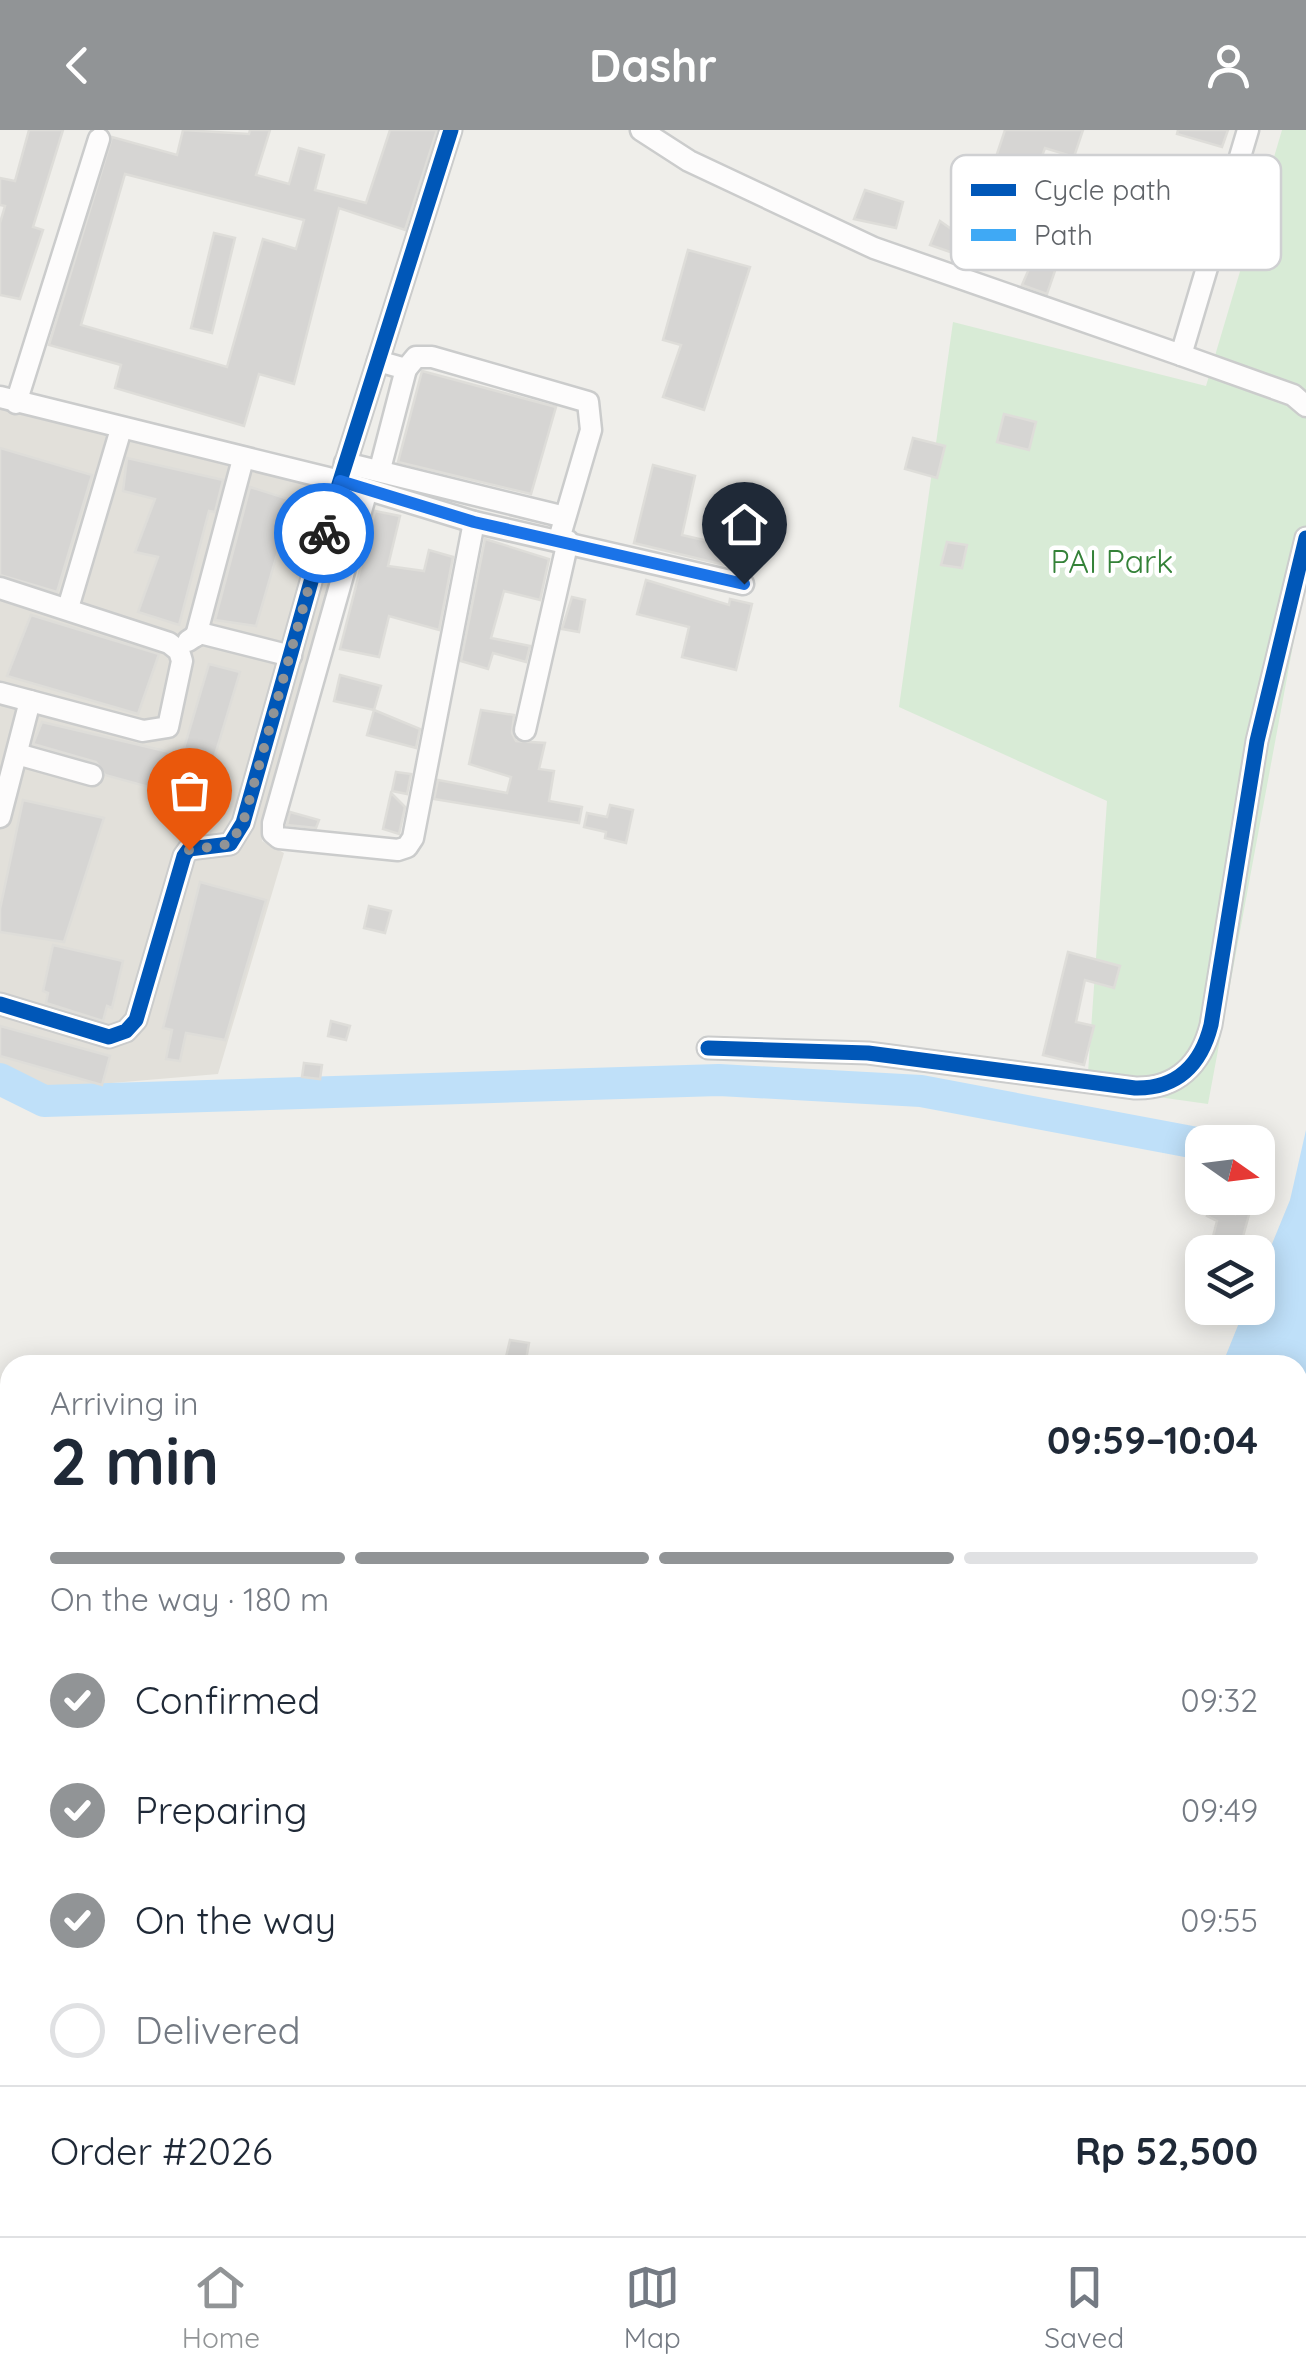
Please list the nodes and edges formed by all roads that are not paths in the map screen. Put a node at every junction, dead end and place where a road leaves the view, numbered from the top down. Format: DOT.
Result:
graph roads {
  1 [pos="450,130"];
  2 [pos="641,130"];
  3 [pos="1248,130"];
  4 [pos="99,140"];
  5 [pos="1241,155"];
  6 [pos="1207,270"];
  7 [pos="1182,355"];
  8 [pos="378,361"];
  9 [pos="406,369"];
  10 [pos="8,400"];
  11 [pos="1306,406"];
  12 [pos="121,429"];
  13 [pos="243,458"];
  14 [pos="380,469"];
  15 [pos="342,472"];
  16 [pos="367,490"];
  17 [pos="565,517"];
  18 [pos="474,522"];
  19 [pos="1306,538"];
  20 [pos="564,540"];
  21 [pos="744,584"];
  22 [pos="0,588"];
  23 [pos="68,608"];
  24 [pos="196,636"];
  25 [pos="179,651"];
  26 [pos="291,656"];
  27 [pos="0,693"];
  28 [pos="30,701"];
  29 [pos="525,730"];
  30 [pos="16,754"];
  31 [pos="92,775"];
  32 [pos="0,817"];
  33 [pos="0,1004"];
  34 [pos="708,1048"];
  1 -- 8 [label="street"];
  2 -- 7 [label="street"];
  3 -- 5 [label="street"];
  4 -- 10 [label="street"];
  6 -- 7 [label="street"];
  7 -- 11 [label="street"];
  8 -- 9 [label="street"];
  8 -- 15 [label="street"];
  9 -- 14 [label="street"];
  9 -- 17 [label="street"];
  10 -- 12 [label="street"];
  12 -- 13 [label="street"];
  12 -- 23 [label="street"];
  13 -- 15 [label="street"];
  13 -- 24 [label="street"];
  14 -- 15 [label="street"];
  14 -- 17 [label="street"];
  15 -- 16 [label="street"];
  15 -- 26 [label="street"];
  16 -- 18 [label="street"];
  16 -- 18 [label="street"];
  17 -- 20 [label="street"];
  18 -- 20 [label="street"];
  19 -- 34 [label="street"];
  20 -- 21 [label="street"];
  20 -- 29 [label="street"];
  22 -- 23 [label="street"];
  23 -- 25 [label="street"];
  24 -- 25 [label="street"];
  24 -- 26 [label="street"];
  25 -- 28 [label="street"];
  26 -- 33 [label="street"];
  27 -- 28 [label="street"];
  28 -- 30 [label="street"];
  30 -- 31 [label="street"];
  30 -- 32 [label="street"];
}
